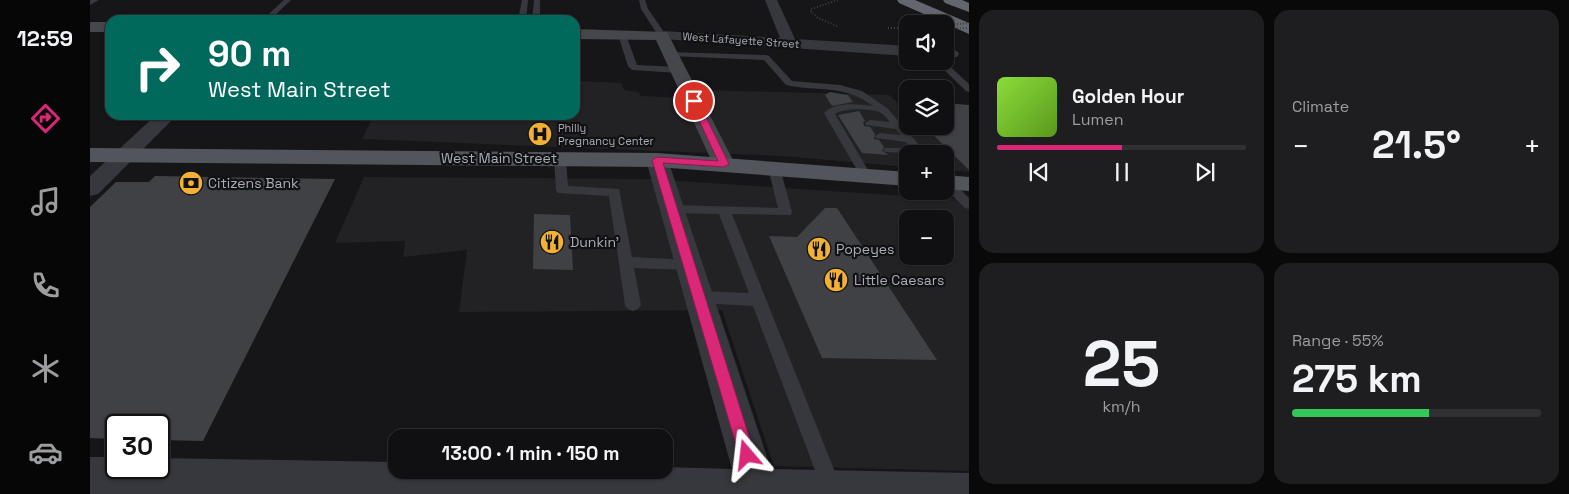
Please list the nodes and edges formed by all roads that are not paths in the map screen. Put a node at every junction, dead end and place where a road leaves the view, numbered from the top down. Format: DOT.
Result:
graph roads {
  1 [pos="96,0"];
  2 [pos="288,0"];
  3 [pos="525,0"];
  4 [pos="537,0"];
  5 [pos="642,0"];
  6 [pos="771,0"];
  7 [pos="904,0"];
  8 [pos="950,0"];
  9 [pos="90,3"];
  10 [pos="969,8"];
  11 [pos="272,15"];
  12 [pos="523,15"];
  13 [pos="536,15"];
  14 [pos="90,27"];
  15 [pos="105,27"];
  16 [pos="969,28"];
  17 [pos="580,34"];
  18 [pos="622,35"];
  19 [pos="662,35"];
  20 [pos="758,42"];
  21 [pos="790,44"];
  22 [pos="899,50"];
  23 [pos="766,58"];
  24 [pos="674,62"];
  25 [pos="954,68"];
  26 [pos="969,89"];
  27 [pos="884,110"];
  28 [pos="162,120"];
  29 [pos="870,124"];
  30 [pos="898,126"];
  31 [pos="841,134"];
  32 [pos="853,134"];
  33 [pos="880,136"];
  34 [pos="909,139"];
  35 [pos="914,145"];
  36 [pos="848,146"];
  37 [pos="861,148"];
  38 [pos="889,150"];
  39 [pos="899,151"];
  40 [pos="90,155"];
  41 [pos="125,156"];
  42 [pos="560,159"];
  43 [pos="657,160"];
  44 [pos="724,164"];
  45 [pos="774,168"];
  46 [pos="865,175"];
  47 [pos="899,178"];
  48 [pos="954,183"];
  49 [pos="969,184"];
  50 [pos="90,189"];
  51 [pos="562,190"];
  52 [pos="954,191"];
  53 [pos="615,192"];
  54 [pos="969,205"];
  55 [pos="672,209"];
  56 [pos="724,210"];
  57 [pos="627,262"];
  58 [pos="689,265"];
  59 [pos="699,297"];
  60 [pos="760,300"];
  61 [pos="633,305"];
  62 [pos="90,476"];
  63 [pos="285,487"];
  64 [pos="832,490"];
  65 [pos="758,492"];
  66 [pos="969,492"];
  1 -- 9 [label="lane"];
  2 -- 11 [label="lane"];
  3 -- 12 [label="lane"];
  4 -- 13 [label="lane"];
  5 -- 19 [label="lane"];
  6 -- 21 [label="street"];
  7 -- 16 [label="highway"];
  8 -- 10 [label="highway"];
  14 -- 15 [label="street"];
  17 -- 18 [label="street, West Lafayette Street"];
  18 -- 19 [label="street, West Lafayette Street"];
  18 -- 24 [label="lane"];
  19 -- 20 [label="street, West Lafayette Street"];
  19 -- 24 [label="street"];
  20 -- 21 [label="street, West Lafayette Street"];
  20 -- 23 [label="lane"];
  21 -- 22 [label="street, West Lafayette Street"];
  23 -- 24 [label="lane"];
  23 -- 27 [label="lane"];
  24 -- 44 [label="street"];
  25 -- 26 [label="lane"];
  27 -- 30 [label="lane"];
  27 -- 31 [label="lane"];
  28 -- 41 [label="street"];
  29 -- 30 [label="lane"];
  30 -- 34 [label="lane"];
  31 -- 32 [label="lane"];
  31 -- 36 [label="lane"];
  33 -- 34 [label="lane"];
  34 -- 35 [label="lane"];
  36 -- 37 [label="lane"];
  36 -- 46 [label="lane"];
  38 -- 39 [label="lane"];
  40 -- 41 [label="main road, West Main Street"];
  41 -- 42 [label="main road, West Main Street"];
  41 -- 50 [label="street"];
  42 -- 43 [label="main road, West Main Street"];
  42 -- 51 [label="lane"];
  43 -- 44 [label="main road, West Main Street"];
  43 -- 55 [label="street"];
  44 -- 45 [label="main road, West Main Street"];
  45 -- 46 [label="main road, West Main Street"];
  45 -- 56 [label="lane"];
  46 -- 47 [label="main road, West Main Street"];
  48 -- 49 [label="main road"];
  51 -- 53 [label="lane"];
  52 -- 54 [label="lane"];
  53 -- 57 [label="lane"];
  55 -- 56 [label="lane"];
  55 -- 58 [label="street"];
  56 -- 60 [label="lane"];
  57 -- 58 [label="lane"];
  57 -- 61 [label="lane"];
  58 -- 59 [label="street"];
  59 -- 60 [label="lane"];
  59 -- 65 [label="street"];
  60 -- 64 [label="lane"];
  62 -- 63 [label="street"];
  63 -- 65 [label="street"];
  64 -- 65 [label="street"];
  64 -- 66 [label="street"];
}
